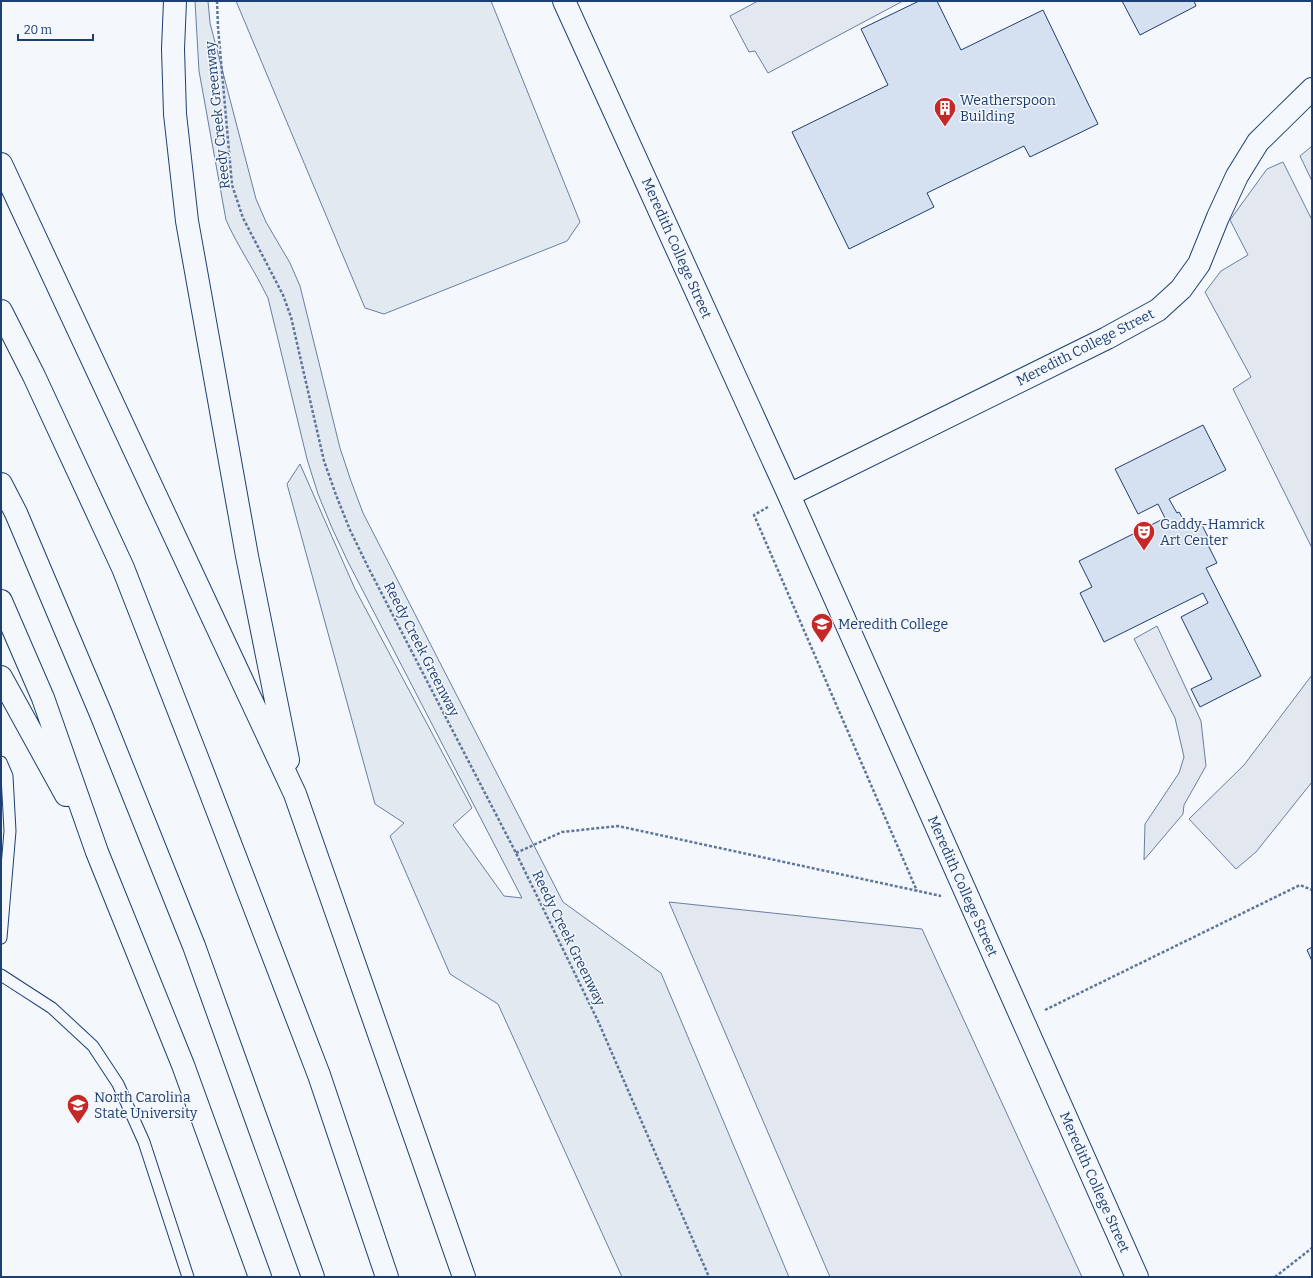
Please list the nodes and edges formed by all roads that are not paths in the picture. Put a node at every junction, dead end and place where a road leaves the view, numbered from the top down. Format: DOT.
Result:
graph roads {
  1 [pos="161,1"];
  2 [pos="175,1"];
  3 [pos="564,1"];
  4 [pos="173,49"];
  5 [pos="1312,89"];
  6 [pos="1,164"];
  7 [pos="1,311"];
  8 [pos="1,484"];
  9 [pos="789,495"];
  10 [pos="1,601"];
  11 [pos="1,677"];
  12 [pos="1,762"];
  13 [pos="294,794"];
  14 [pos="97,852"];
  15 [pos="1,938"];
  16 [pos="1,974"];
  17 [pos="464,1275"];
  18 [pos="188,1277"];
  19 [pos="260,1277"];
  20 [pos="313,1277"];
  21 [pos="387,1277"];
  22 [pos="1137,1277"];
  1 -- 4 [label="main road"];
  2 -- 4 [label="main road"];
  3 -- 9 [label="main road, Meredith College Street"];
  4 -- 13 [label="main road"];
  5 -- 9 [label="main road, Meredith College Street"];
  6 -- 13 [label="main road"];
  7 -- 21 [label="main road"];
  8 -- 20 [label="main road"];
  9 -- 22 [label="main road, Meredith College Street"];
  10 -- 14 [label="main road"];
  11 -- 14 [label="main road"];
  12 -- 15 [label="lane"];
  13 -- 17 [label="main road"];
  14 -- 19 [label="main road"];
  16 -- 18 [label="lane"];
}
